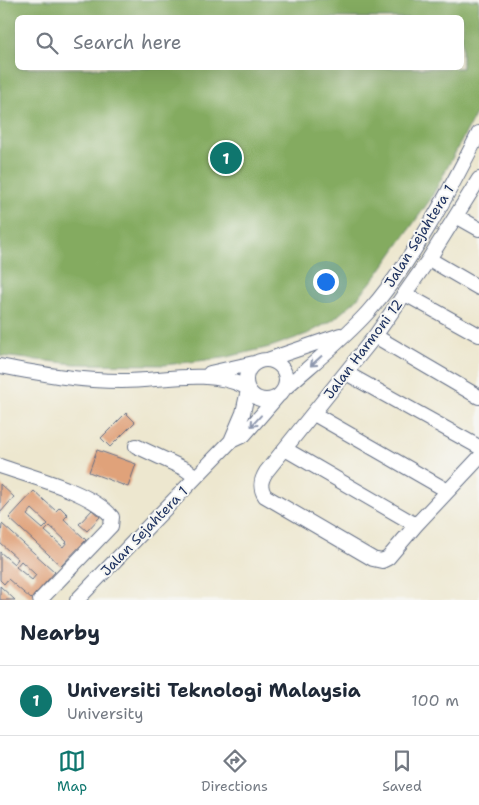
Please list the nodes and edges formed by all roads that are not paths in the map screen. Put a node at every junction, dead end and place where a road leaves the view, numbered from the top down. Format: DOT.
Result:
graph roads {
  1 [pos="479,134"];
  2 [pos="479,179"];
  3 [pos="456,216"];
  4 [pos="479,229"];
  5 [pos="429,259"];
  6 [pos="479,288"];
  7 [pos="405,294"];
  8 [pos="348,332"];
  9 [pos="479,335"];
  10 [pos="375,336"];
  11 [pos="261,361"];
  12 [pos="0,366"];
  13 [pos="346,373"];
  14 [pos="197,377"];
  15 [pos="247,388"];
  16 [pos="280,393"];
  17 [pos="479,397"];
  18 [pos="314,414"];
  19 [pos="231,441"];
  20 [pos="136,446"];
  21 [pos="479,448"];
  22 [pos="285,449"];
  23 [pos="479,458"];
  24 [pos="0,466"];
  25 [pos="196,478"];
  26 [pos="448,491"];
  27 [pos="416,525"];
  28 [pos="40,600"];
  29 [pos="77,600"];
  1 -- 8 [label="street, Jalan Sejahtera 1"];
  2 -- 3 [label="street, Jalan Harmoni 12"];
  3 -- 4 [label="street"];
  3 -- 5 [label="street, Jalan Harmoni 12"];
  5 -- 6 [label="street"];
  5 -- 7 [label="street, Jalan Harmoni 12"];
  7 -- 9 [label="street"];
  7 -- 10 [label="street, Jalan Harmoni 12"];
  8 -- 11 [label="street, Jalan Sejahtera 1"];
  8 -- 16 [label="street, Jalan Sejahtera 1, one-way"];
  10 -- 13 [label="street, Jalan Harmoni 12"];
  10 -- 17 [label="street"];
  11 -- 14 [label="street, Jalan Sejahtera 1"];
  11 -- 15 [label="street"];
  11 -- 16 [label="street"];
  12 -- 14 [label="street"];
  13 -- 18 [label="street, Jalan Harmoni 12"];
  13 -- 21 [label="street"];
  14 -- 15 [label="street"];
  15 -- 16 [label="street"];
  15 -- 19 [label="street, Jalan Sejahtera 1"];
  16 -- 19 [label="street, Jalan Sejahtera 1, one-way"];
  18 -- 22 [label="street, Jalan Harmoni 12"];
  18 -- 26 [label="street"];
  19 -- 25 [label="street, Jalan Sejahtera 1"];
  20 -- 25 [label="street"];
  22 -- 27 [label="street"];
  22 -- 27 [label="street, Jalan Harmoni 12"];
  23 -- 26 [label="street"];
  24 -- 28 [label="street"];
  25 -- 29 [label="street, Jalan Sejahtera 1"];
  26 -- 27 [label="street"];
}
